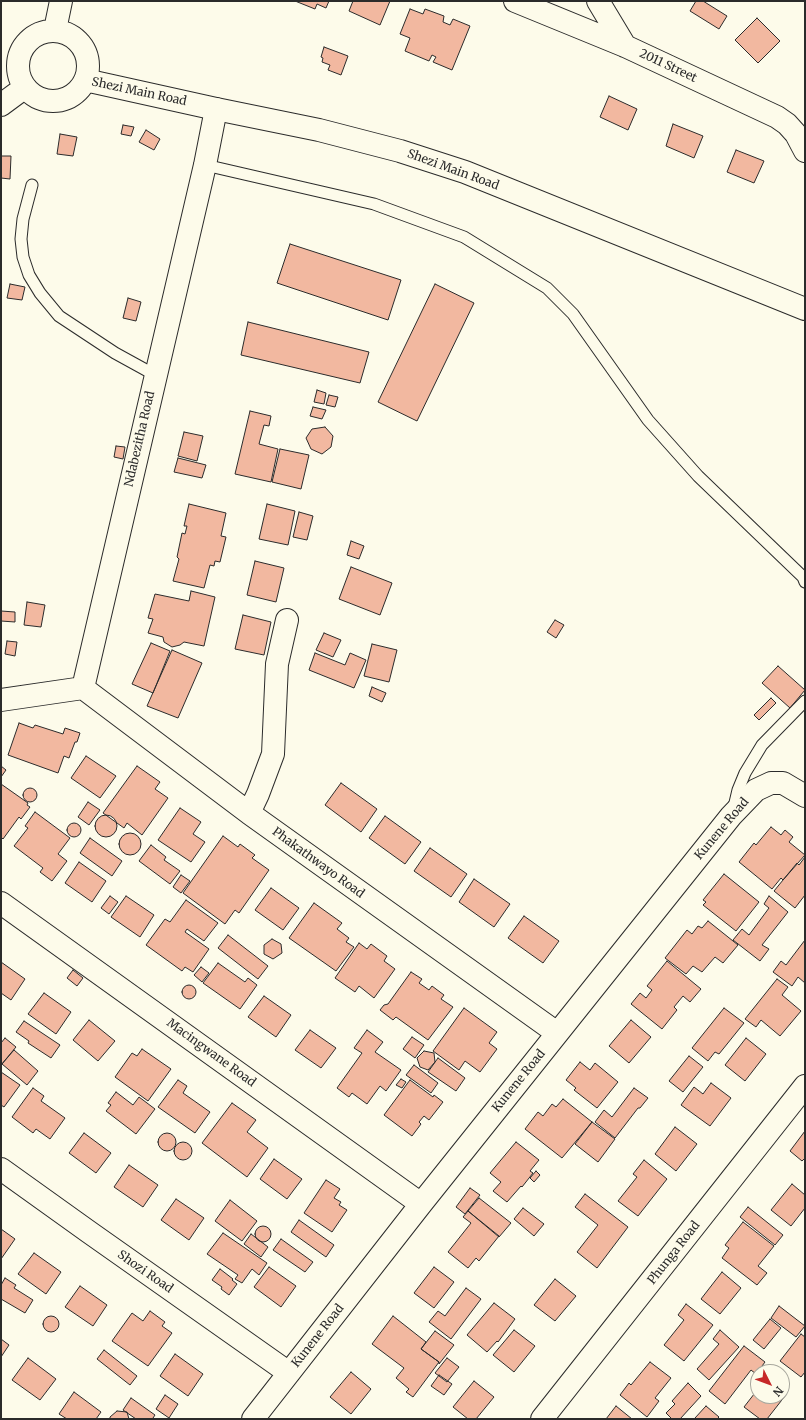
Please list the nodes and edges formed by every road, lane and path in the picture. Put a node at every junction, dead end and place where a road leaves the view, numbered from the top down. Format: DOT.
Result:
graph roads {
  1 [pos="61,1"];
  2 [pos="514,1"];
  3 [pos="598,1"];
  4 [pos="55,30"];
  5 [pos="626,46"];
  6 [pos="85,80"];
  7 [pos="24,88"];
  8 [pos="1,106"];
  9 [pos="216,109"];
  10 [pos="805,151"];
  11 [pos="205,165"];
  12 [pos="32,185"];
  13 [pos="805,309"];
  14 [pos="155,375"];
  15 [pos="805,582"];
  16 [pos="287,620"];
  17 [pos="83,688"];
  18 [pos="1,700"];
  19 [pos="805,701"];
  20 [pos="805,796"];
  21 [pos="249,813"];
  22 [pos="731,816"];
  23 [pos="1,903"];
  24 [pos="557,1033"];
  25 [pos="805,1086"];
  26 [pos="1,1169"];
  27 [pos="421,1204"];
  28 [pos="289,1374"];
  29 [pos="253,1419"];
  30 [pos="542,1419"];
  1 -- 4 [label="street"];
  2 -- 5 [label="street, 2011 Street"];
  3 -- 5 [label="street"];
  4 -- 6 [label="street, Shezi Main Road"];
  4 -- 7 [label="street"];
  5 -- 10 [label="street, 2011 Street"];
  6 -- 7 [label="street, Shezi Main Road"];
  6 -- 9 [label="street, Shezi Main Road"];
  7 -- 8 [label="street"];
  9 -- 11 [label="street, Ndabezitha Road"];
  9 -- 13 [label="street, Shezi Main Road"];
  11 -- 14 [label="street, Ndabezitha Road"];
  11 -- 15 [label="lane"];
  12 -- 14 [label="lane"];
  14 -- 17 [label="street, Ndabezitha Road"];
  16 -- 21 [label="street"];
  17 -- 18 [label="street"];
  17 -- 21 [label="street, Phakathwayo Road"];
  19 -- 22 [label="lane"];
  20 -- 22 [label="street, Kunene Road"];
  21 -- 24 [label="street, Phakathwayo Road"];
  22 -- 24 [label="street, Kunene Road"];
  23 -- 27 [label="street, Macingwane Road"];
  24 -- 27 [label="street, Kunene Road"];
  25 -- 30 [label="street, Phunga Road"];
  26 -- 28 [label="street, Shozi Road"];
  27 -- 28 [label="street, Kunene Road"];
  28 -- 29 [label="street, Kunene Road"];
}
